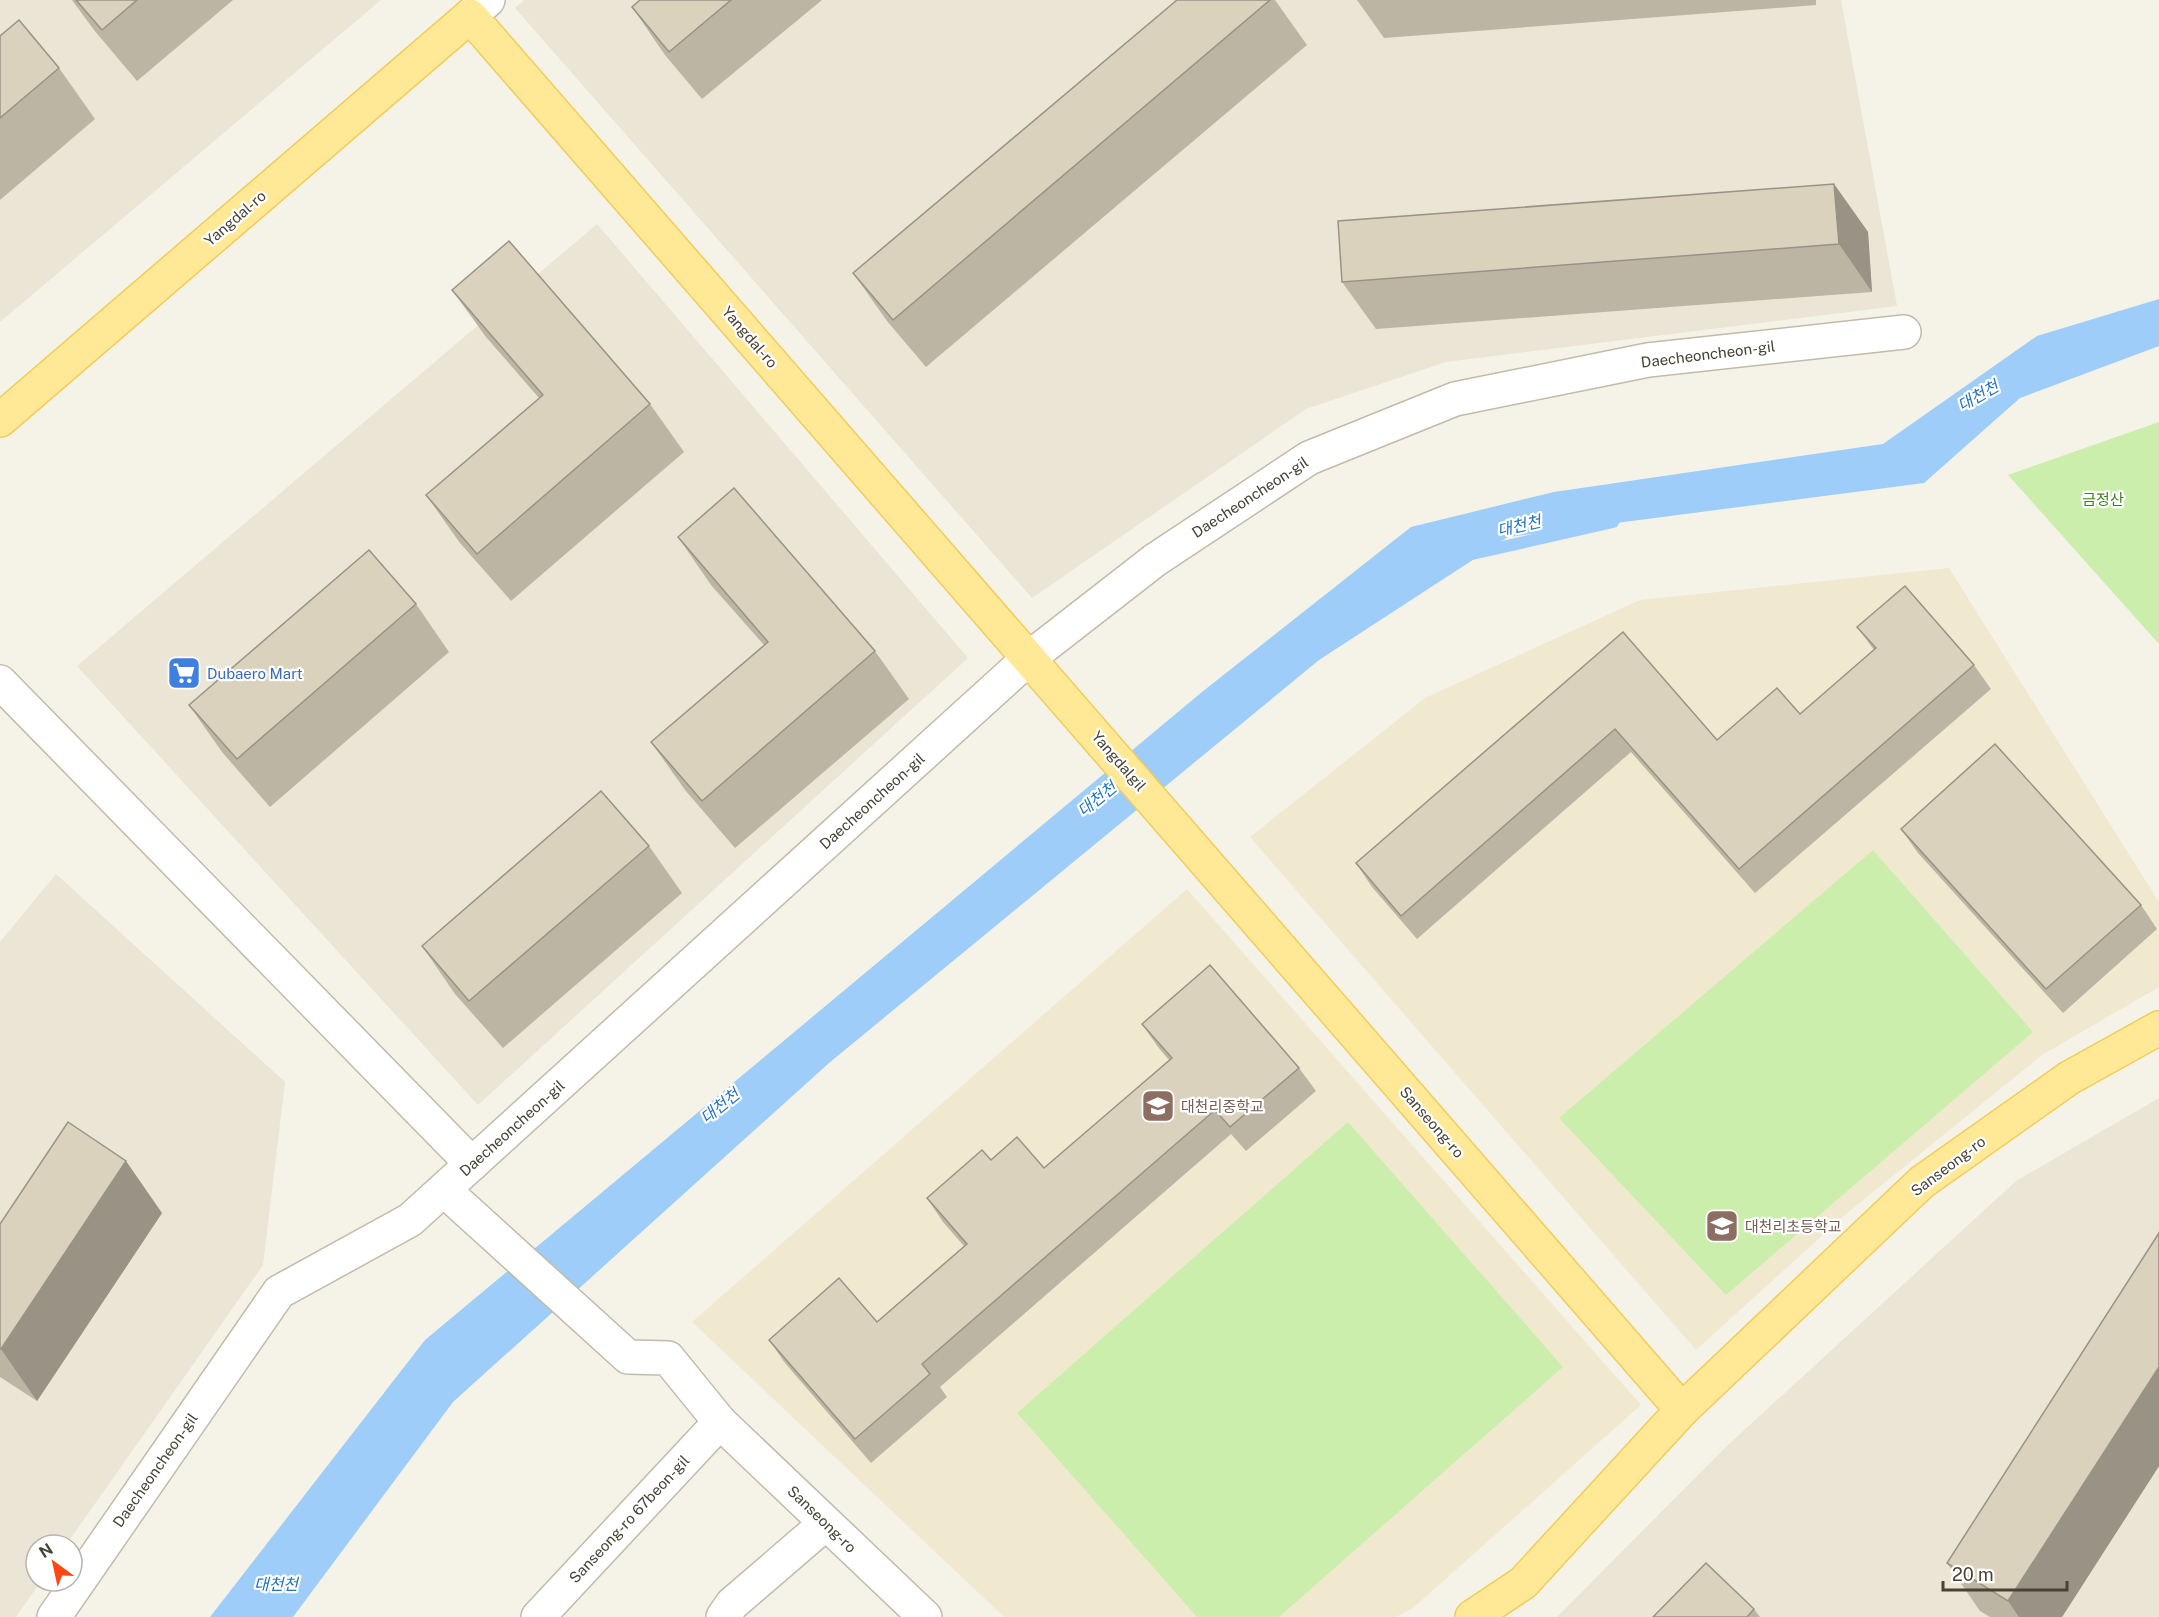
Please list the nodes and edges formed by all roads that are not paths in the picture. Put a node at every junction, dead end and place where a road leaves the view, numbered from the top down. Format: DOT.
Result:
graph roads {
  1 [pos="479,8"];
  2 [pos="1904,332"];
  3 [pos="0,420"];
  4 [pos="1029,658"];
  5 [pos="0,682"];
  6 [pos="1181,834"];
  7 [pos="2159,1028"];
  8 [pos="472,1164"];
  9 [pos="444,1190"];
  10 [pos="1682,1410"];
  11 [pos="720,1422"];
  12 [pos="826,1523"];
  13 [pos="54,1617"];
  14 [pos="538,1617"];
  15 [pos="723,1617"];
  16 [pos="925,1617"];
  17 [pos="1472,1617"];
  1 -- 3 [label="main road, Yangdal-ro"];
  1 -- 4 [label="main road, Yangdal-ro"];
  2 -- 4 [label="street, Daecheoncheon-gil"];
  4 -- 6 [label="main road, Yangdalgil"];
  4 -- 8 [label="street, Daecheoncheon-gil"];
  5 -- 8 [label="street"];
  6 -- 10 [label="main road, Sanseong-ro"];
  7 -- 10 [label="main road, Sanseong-ro"];
  8 -- 9 [label="street, Daecheoncheon-gil"];
  9 -- 11 [label="street, Sanseong-ro"];
  9 -- 13 [label="street, Daecheoncheon-gil"];
  10 -- 17 [label="main road, Sanseong-ro"];
  11 -- 12 [label="street, Sanseong-ro"];
  11 -- 14 [label="street, Sanseong-ro 67beon-gil"];
  12 -- 15 [label="street"];
  12 -- 16 [label="street, Sanseong-ro"];
}
